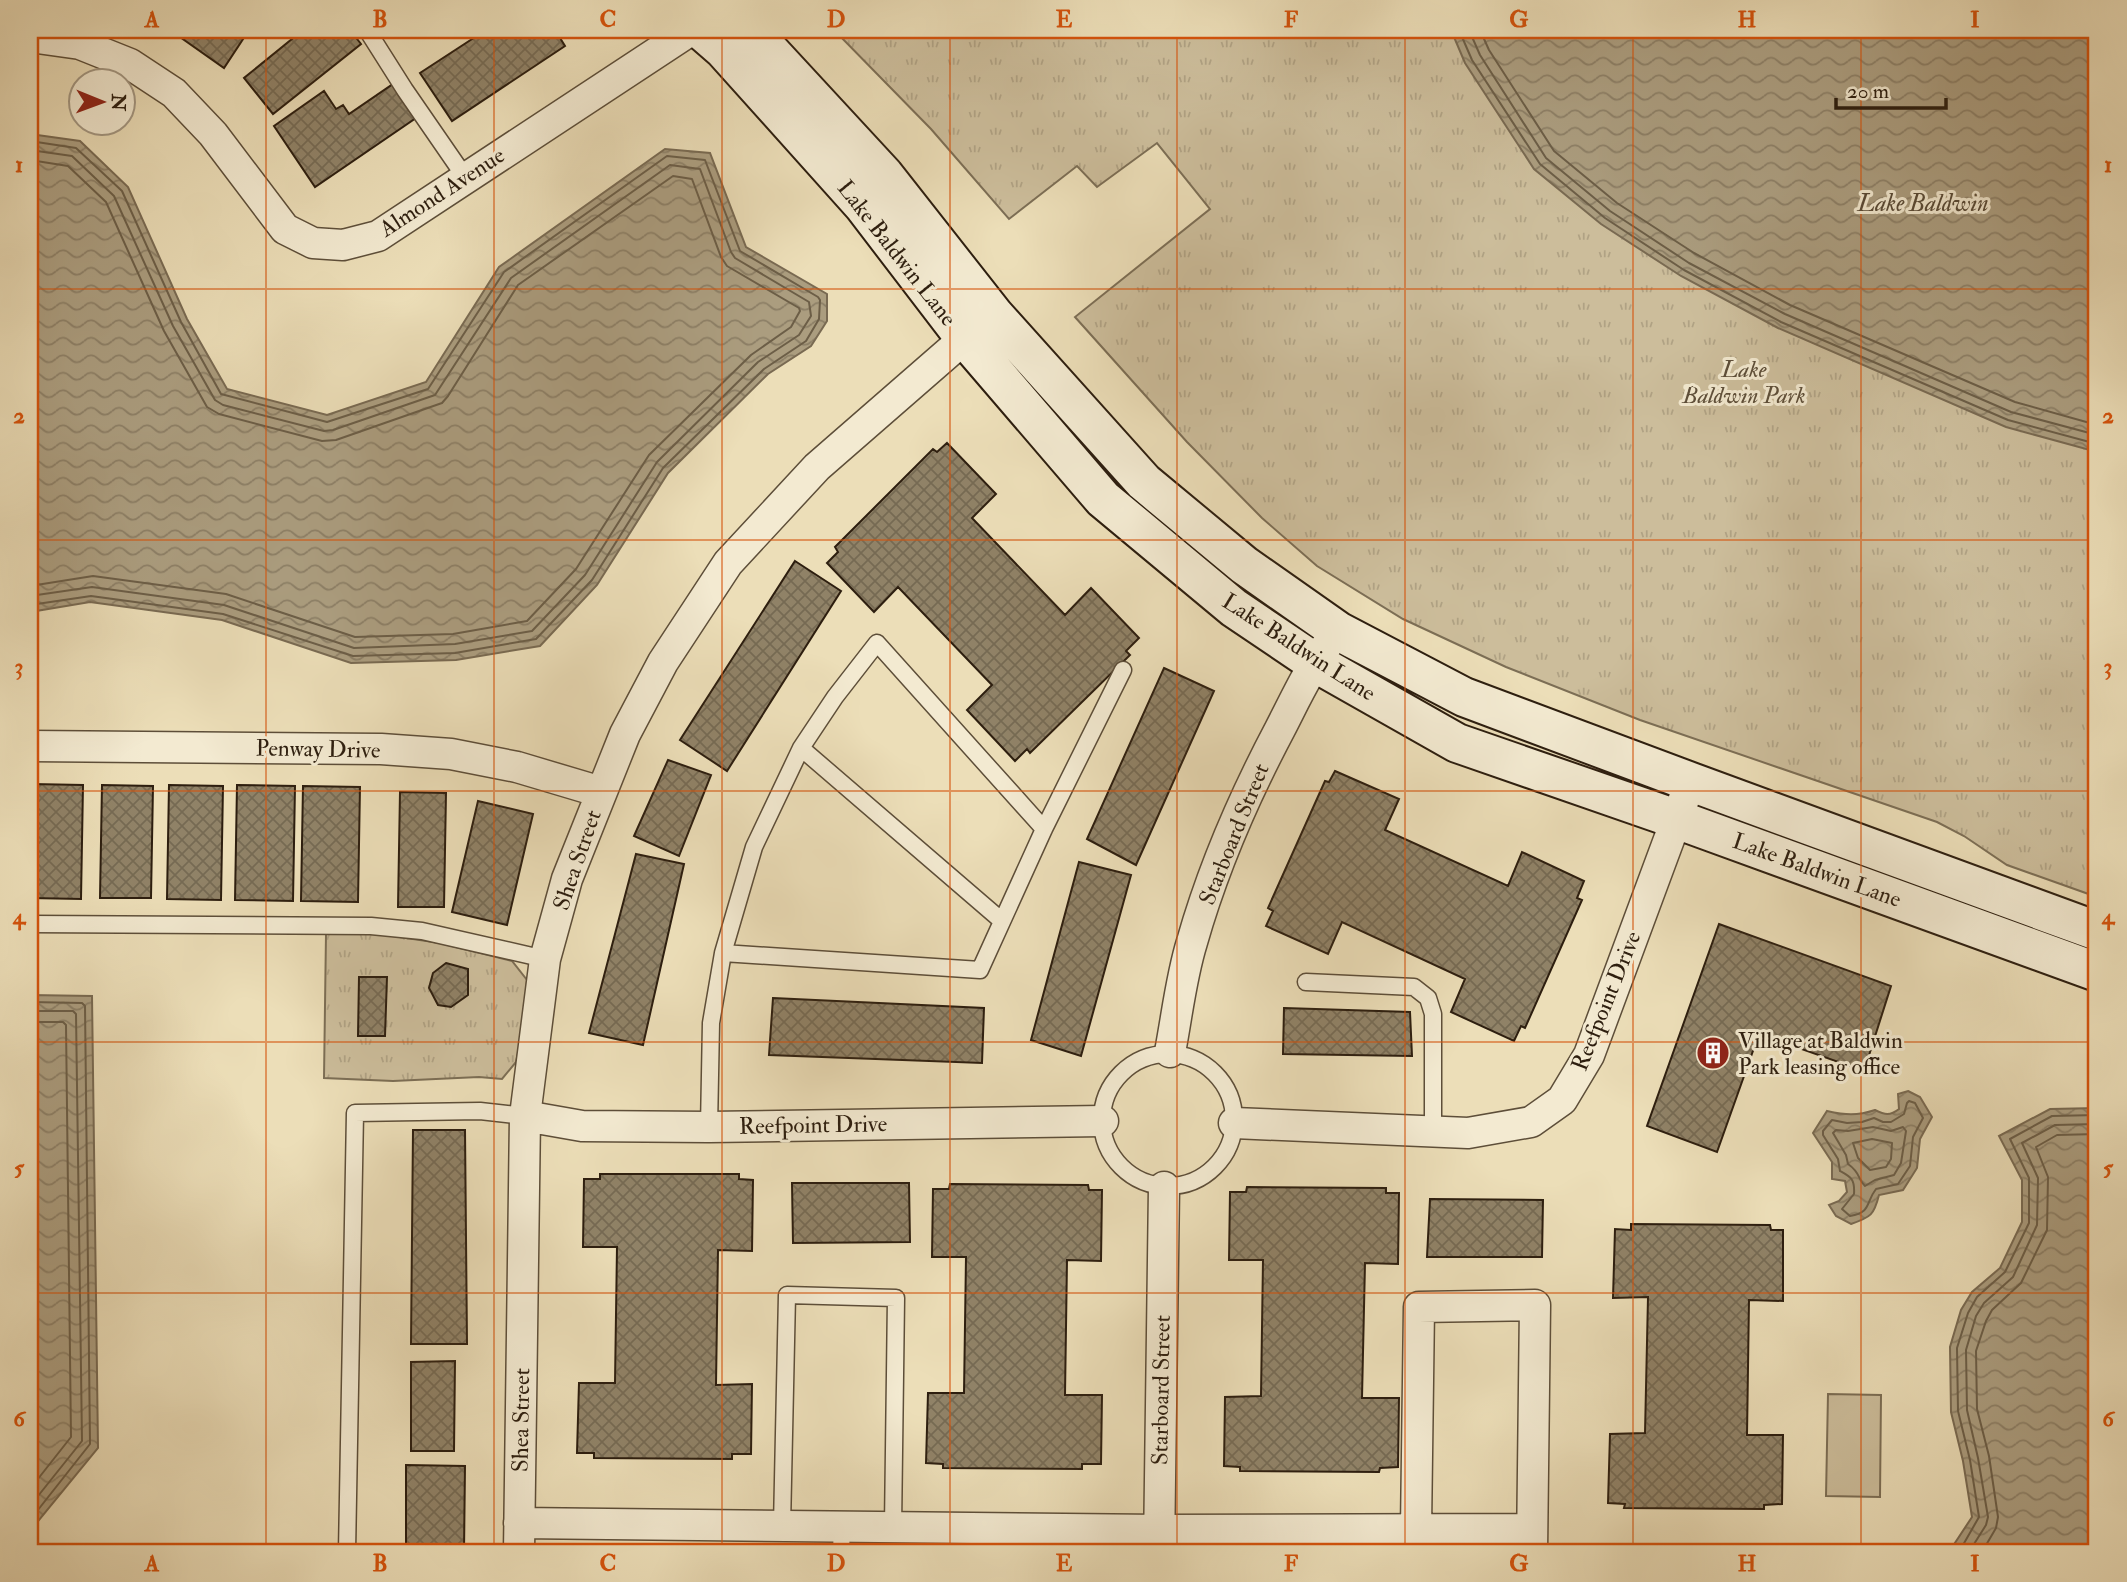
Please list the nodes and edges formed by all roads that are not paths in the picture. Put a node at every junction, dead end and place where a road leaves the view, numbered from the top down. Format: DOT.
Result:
graph roads {
  1 [pos="367,30"];
  2 [pos="691,30"];
  3 [pos="701,30"];
  4 [pos="750,30"];
  5 [pos="30,37"];
  6 [pos="466,177"];
  7 [pos="994,315"];
  8 [pos="964,337"];
  9 [pos="1338,631"];
  10 [pos="1314,662"];
  11 [pos="1123,670"];
  12 [pos="30,746"];
  13 [pos="801,748"];
  14 [pos="1690,782"];
  15 [pos="601,792"];
  16 [pos="1676,819"];
  17 [pos="1044,830"];
  18 [pos="1002,921"];
  19 [pos="30,924"];
  20 [pos="2097,931"];
  21 [pos="723,953"];
  22 [pos="545,959"];
  23 [pos="2097,972"];
  24 [pos="1306,982"];
  25 [pos="1170,1052"];
  26 [pos="525,1116"];
  27 [pos="1103,1121"];
  28 [pos="1234,1123"];
  29 [pos="709,1127"];
  30 [pos="1433,1132"];
  31 [pos="1164,1187"];
  32 [pos="782,1526"];
  33 [pos="893,1527"];
  34 [pos="1416,1529"];
  35 [pos="519,1538"];
  36 [pos="842,1539"];
  37 [pos="1160,1541"];
  38 [pos="1532,1541"];
  39 [pos="346,1552"];
  1 -- 6 [label="lane"];
  2 -- 6 [label="street, Almond Avenue"];
  3 -- 8 [label="street, Lake Baldwin Lane"];
  4 -- 7 [label="street, Lake Baldwin Lane"];
  5 -- 6 [label="street, Almond Avenue"];
  7 -- 8 [label="street, Shea Street"];
  7 -- 9 [label="street, Lake Baldwin Lane"];
  8 -- 10 [label="street, Lake Baldwin Lane"];
  8 -- 15 [label="street, Shea Street"];
  9 -- 10 [label="street, Starboard Street"];
  9 -- 14 [label="street, Lake Baldwin Lane"];
  10 -- 16 [label="street, Lake Baldwin Lane"];
  10 -- 25 [label="street, Starboard Street"];
  11 -- 17 [label="lane"];
  12 -- 15 [label="street, Penway Drive"];
  13 -- 17 [label="lane"];
  13 -- 18 [label="lane"];
  13 -- 21 [label="lane"];
  14 -- 16 [label="street, Reefpoint Drive"];
  14 -- 20 [label="street, Lake Baldwin Lane"];
  15 -- 22 [label="street, Shea Street"];
  16 -- 23 [label="street, Lake Baldwin Lane"];
  16 -- 30 [label="street, Reefpoint Drive"];
  17 -- 18 [label="lane"];
  18 -- 21 [label="lane"];
  19 -- 22 [label="lane"];
  21 -- 29 [label="lane"];
  22 -- 26 [label="street, Shea Street"];
  24 -- 30 [label="lane"];
  25 -- 27 [label="lane"];
  25 -- 28 [label="lane"];
  26 -- 29 [label="street, Reefpoint Drive"];
  26 -- 35 [label="street, Shea Street"];
  26 -- 39 [label="lane"];
  27 -- 29 [label="street, Reefpoint Drive"];
  27 -- 31 [label="lane"];
  28 -- 30 [label="street, Reefpoint Drive"];
  28 -- 31 [label="lane"];
  31 -- 37 [label="street, Starboard Street"];
  32 -- 33 [label="lane"];
  32 -- 35 [label="street"];
  32 -- 36 [label="street"];
  33 -- 36 [label="street"];
  33 -- 37 [label="street"];
  34 -- 37 [label="street"];
  34 -- 38 [label="street"];
  34 -- 38 [label="street"];
}
